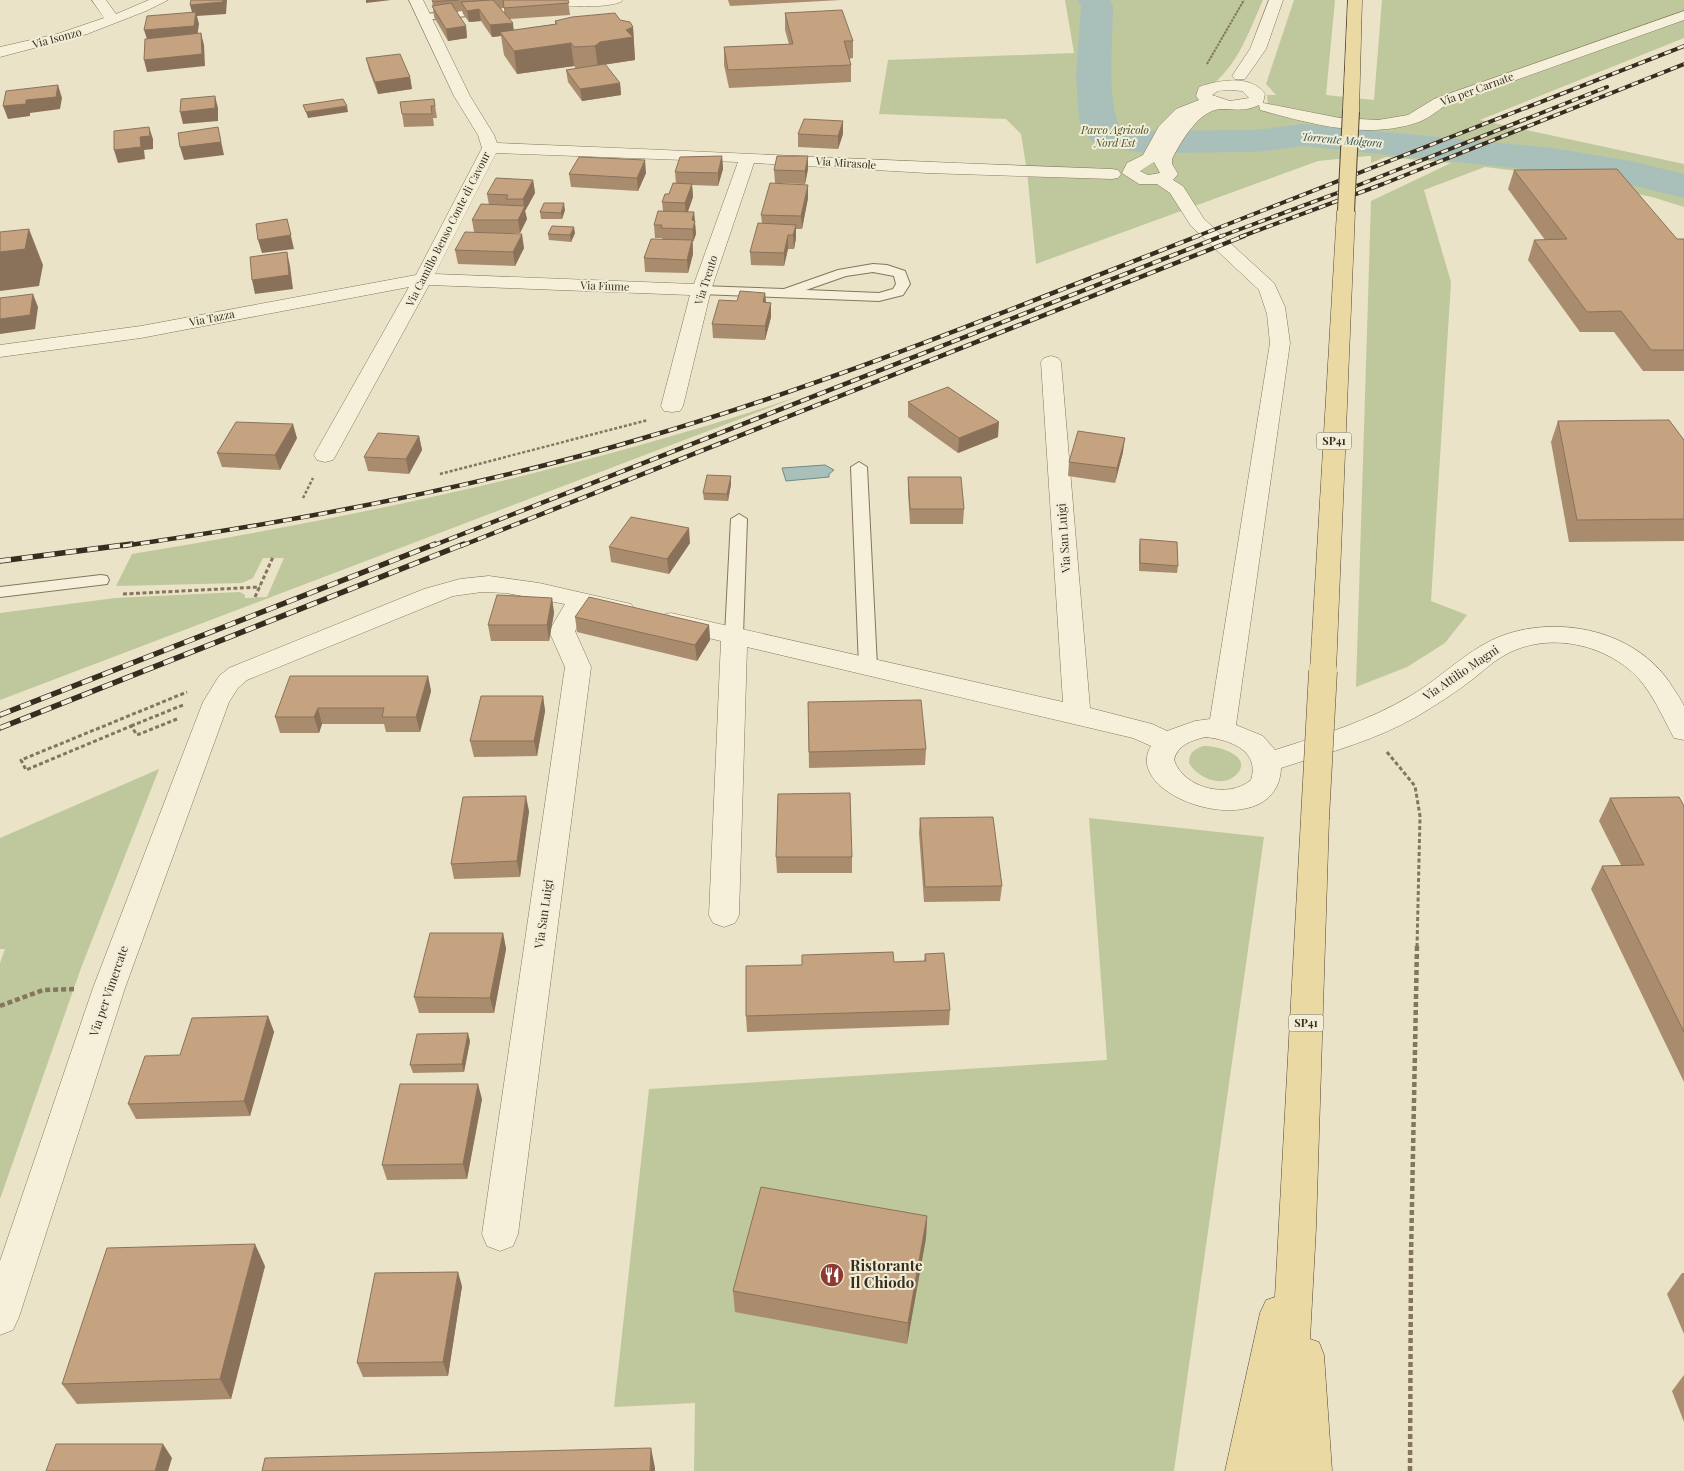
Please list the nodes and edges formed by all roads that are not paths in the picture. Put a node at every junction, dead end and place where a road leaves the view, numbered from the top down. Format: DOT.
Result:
graph roads {
  1 [pos="99,0"];
  2 [pos="161,0"];
  3 [pos="508,0"];
  4 [pos="551,0"];
  5 [pos="616,0"];
  6 [pos="1276,0"];
  7 [pos="1355,0"];
  8 [pos="592,2"];
  9 [pos="420,7"];
  10 [pos="1684,15"];
  11 [pos="113,20"];
  12 [pos="0,52"];
  13 [pos="1243,82"];
  14 [pos="1214,103"];
  15 [pos="1257,104"];
  16 [pos="490,148"];
  17 [pos="748,157"];
  18 [pos="1149,169"];
  19 [pos="423,279"];
  20 [pos="701,290"];
  21 [pos="786,293"];
  22 [pos="0,351"];
  23 [pos="1051,362"];
  24 [pos="672,406"];
  25 [pos="325,456"];
  26 [pos="859,467"];
  27 [pos="739,519"];
  28 [pos="100,580"];
  29 [pos="0,592"];
  30 [pos="580,601"];
  31 [pos="734,635"];
  32 [pos="868,666"];
  33 [pos="1076,714"];
  34 [pos="1222,729"];
  35 [pos="1684,731"];
  36 [pos="1168,742"];
  37 [pos="1266,763"];
  38 [pos="724,914"];
  39 [pos="1298,1228"];
  40 [pos="500,1234"];
  41 [pos="0,1317"];
  42 [pos="1245,1471"];
  43 [pos="1284,1471"];
  44 [pos="1312,1471"];
  1 -- 11 [label="street"];
  2 -- 11 [label="street, Via Isonzo"];
  3 -- 9 [label="street"];
  4 -- 8 [label="street"];
  5 -- 8 [label="street"];
  6 -- 13 [label="street"];
  7 -- 39 [label="main road, SP41, bridge"];
  8 -- 9 [label="lane"];
  9 -- 16 [label="street, Via Camillo Benso Conte di Cavour"];
  10 -- 15 [label="street, Via per Carnate"];
  11 -- 12 [label="street, Via Isonzo"];
  13 -- 14 [label="street"];
  13 -- 15 [label="street"];
  14 -- 15 [label="street, Via per Carnate"];
  14 -- 18 [label="street"];
  16 -- 17 [label="street, Via Mirasole"];
  16 -- 19 [label="street, Via Camillo Benso Conte di Cavour"];
  17 -- 18 [label="street, Via Mirasole"];
  17 -- 20 [label="street, Via Trento"];
  18 -- 34 [label="street"];
  19 -- 20 [label="street, Via Fiume"];
  19 -- 22 [label="street, Via Tazza"];
  19 -- 25 [label="street, Via Camillo Benso Conte di Cavour"];
  20 -- 21 [label="lane, Via Fiume"];
  20 -- 24 [label="street, Via Trento"];
  21 -- 21 [label="lane, Via Fiume"];
  23 -- 33 [label="street, Via San Luigi"];
  26 -- 32 [label="lane"];
  27 -- 31 [label="lane"];
  28 -- 29 [label="lane"];
  30 -- 31 [label="street"];
  30 -- 40 [label="street, Via San Luigi"];
  30 -- 41 [label="street, Via per Vimercate"];
  31 -- 32 [label="street"];
  31 -- 38 [label="street"];
  32 -- 33 [label="street"];
  33 -- 36 [label="street"];
  34 -- 36 [label="street"];
  34 -- 37 [label="street"];
  35 -- 37 [label="street, Via Attilio Magni"];
  36 -- 37 [label="street"];
  39 -- 42 [label="main road"];
  39 -- 43 [label="main road, SP41"];
  39 -- 44 [label="main road"];
}
